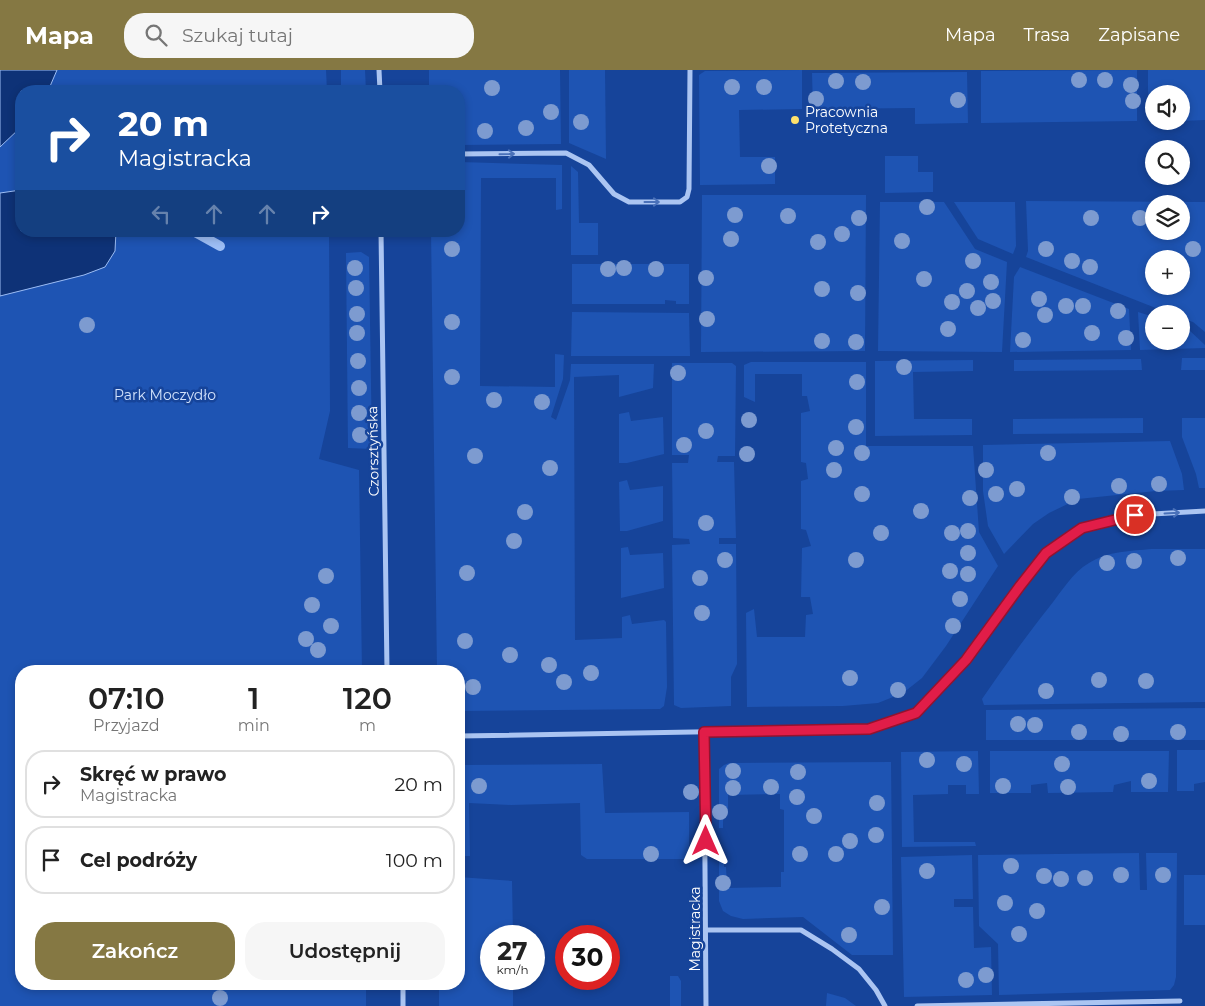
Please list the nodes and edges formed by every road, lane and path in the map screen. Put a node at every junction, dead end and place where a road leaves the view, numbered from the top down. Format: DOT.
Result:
graph roads {
  1 [pos="379,70"];
  2 [pos="690,70"];
  3 [pos="380,85"];
  4 [pos="465,154"];
  5 [pos="381,237"];
  6 [pos="1205,511"];
  7 [pos="387,665"];
  8 [pos="704,732"];
  9 [pos="465,736"];
  10 [pos="707,930"];
  11 [pos="403,990"];
  12 [pos="1180,1001"];
  13 [pos="404,1006"];
  14 [pos="706,1006"];
  15 [pos="885,1006"];
  16 [pos="917,1006"];
  1 -- 3 [label="street"];
  4 -- 2 [label="street, one-way"];
  5 -- 7 [label="street, Czorsztyńska"];
  8 -- 6 [label="street, one-way"];
  8 -- 9 [label="street"];
  8 -- 10 [label="street, Magistracka"];
  10 -- 14 [label="street, Magistracka"];
  10 -- 15 [label="street"];
  11 -- 13 [label="street"];
  12 -- 16 [label="street"];
}
